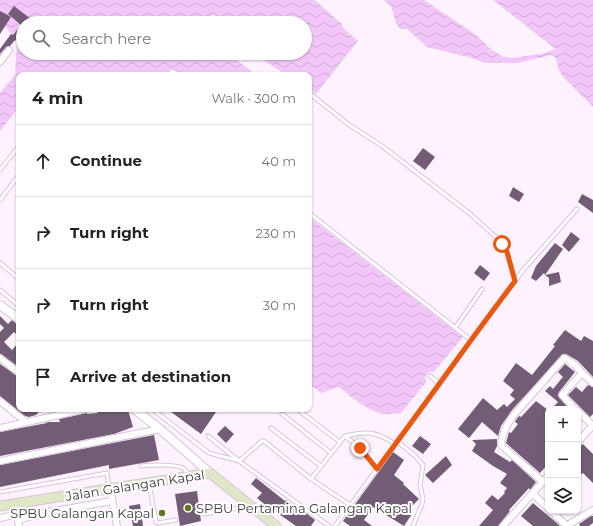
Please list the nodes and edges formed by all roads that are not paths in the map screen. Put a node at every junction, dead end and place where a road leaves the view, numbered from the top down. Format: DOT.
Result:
graph roads {
  1 [pos="9,50"];
  2 [pos="0,62"];
  3 [pos="312,95"];
  4 [pos="16,150"];
  5 [pos="0,170"];
  6 [pos="16,179"];
  7 [pos="0,200"];
  8 [pos="577,209"];
  9 [pos="312,215"];
  10 [pos="0,263"];
  11 [pos="16,276"];
  12 [pos="515,281"];
  13 [pos="482,289"];
  14 [pos="0,290"];
  15 [pos="16,303"];
  16 [pos="0,305"];
  17 [pos="16,317"];
  18 [pos="455,328"];
  19 [pos="471,340"];
  20 [pos="0,358"];
  21 [pos="16,371"];
  22 [pos="582,373"];
  23 [pos="430,376"];
  24 [pos="593,383"];
  25 [pos="440,384"];
  26 [pos="0,401"];
  27 [pos="572,406"];
  28 [pos="64,412"];
  29 [pos="138,412"];
  30 [pos="156,412"];
  31 [pos="301,412"];
  32 [pos="282,414"];
  33 [pos="581,414"];
  34 [pos="26,422"];
  35 [pos="593,425"];
  36 [pos="0,428"];
  37 [pos="271,428"];
  38 [pos="160,429"];
  39 [pos="208,436"];
  40 [pos="345,436"];
  41 [pos="581,439"];
  42 [pos="340,442"];
  43 [pos="396,443"];
  44 [pos="331,453"];
  45 [pos="0,461"];
  46 [pos="239,461"];
  47 [pos="140,466"];
  48 [pos="321,466"];
  49 [pos="377,469"];
  50 [pos="96,470"];
  51 [pos="210,473"];
  52 [pos="97,475"];
  53 [pos="191,476"];
  54 [pos="546,478"];
  55 [pos="311,479"];
  56 [pos="148,482"];
  57 [pos="543,482"];
  58 [pos="110,488"];
  59 [pos="0,492"];
  60 [pos="533,494"];
  61 [pos="112,501"];
  62 [pos="350,505"];
  63 [pos="545,505"];
  64 [pos="0,506"];
  65 [pos="251,506"];
  66 [pos="593,510"];
  67 [pos="204,514"];
  68 [pos="554,514"];
  69 [pos="0,518"];
  70 [pos="176,520"];
  71 [pos="19,523"];
  72 [pos="117,526"];
  73 [pos="276,526"];
  74 [pos="329,526"];
  75 [pos="336,526"];
  76 [pos="413,526"];
  77 [pos="503,526"];
  78 [pos="567,526"];
  1 -- 2 [label="street"];
  3 -- 12 [label="lane"];
  4 -- 5 [label="lane"];
  6 -- 7 [label="lane"];
  8 -- 12 [label="lane"];
  9 -- 18 [label="lane"];
  10 -- 11 [label="lane"];
  12 -- 19 [label="lane"];
  13 -- 18 [label="lane"];
  14 -- 15 [label="lane"];
  16 -- 17 [label="street"];
  18 -- 19 [label="lane"];
  19 -- 25 [label="lane"];
  20 -- 21 [label="street"];
  22 -- 24 [label="street"];
  22 -- 27 [label="street"];
  22 -- 57 [label="street"];
  23 -- 25 [label="lane"];
  25 -- 43 [label="lane"];
  26 -- 34 [label="street"];
  28 -- 34 [label="street"];
  29 -- 38 [label="street"];
  30 -- 46 [label="lane"];
  31 -- 42 [label="lane"];
  32 -- 44 [label="lane"];
  33 -- 35 [label="street"];
  34 -- 36 [label="street"];
  35 -- 41 [label="street"];
  37 -- 48 [label="lane"];
  38 -- 45 [label="street"];
  38 -- 51 [label="street"];
  39 -- 46 [label="lane"];
  40 -- 42 [label="lane"];
  40 -- 43 [label="lane"];
  40 -- 49 [label="lane"];
  42 -- 44 [label="lane"];
  43 -- 49 [label="lane"];
  43 -- 76 [label="lane"];
  44 -- 48 [label="lane"];
  46 -- 55 [label="lane"];
  46 -- 74 [label="lane"];
  47 -- 53 [label="lane"];
  48 -- 55 [label="lane"];
  49 -- 62 [label="lane"];
  50 -- 52 [label="lane"];
  51 -- 53 [label="main road, Jalan Galangan Kapal"];
  51 -- 65 [label="main road, Jalan Galangan Kapal"];
  52 -- 58 [label="lane"];
  52 -- 59 [label="lane"];
  53 -- 56 [label="main road, Jalan Galangan Kapal"];
  54 -- 57 [label="street"];
  55 -- 62 [label="lane"];
  56 -- 58 [label="main road, Jalan Galangan Kapal"];
  56 -- 70 [label="lane"];
  57 -- 60 [label="street"];
  58 -- 61 [label="street"];
  58 -- 64 [label="main road, Jalan Galangan Kapal"];
  60 -- 63 [label="street"];
  60 -- 77 [label="street"];
  61 -- 71 [label="street"];
  61 -- 72 [label="street"];
  62 -- 75 [label="lane"];
  65 -- 67 [label="lane"];
  65 -- 73 [label="main road, Jalan Galangan Kapal"];
  66 -- 78 [label="street"];
  68 -- 78 [label="street"];
  69 -- 71 [label="street"];
}
